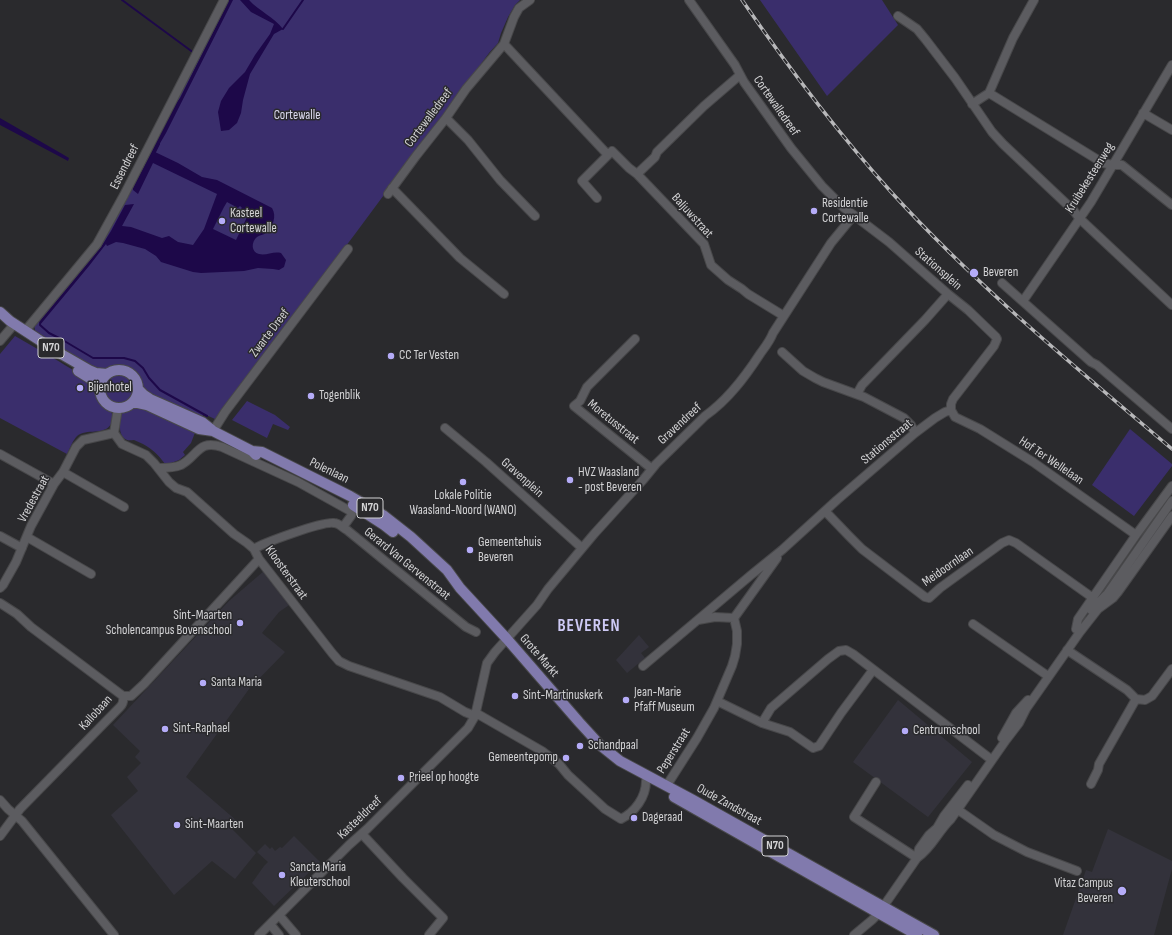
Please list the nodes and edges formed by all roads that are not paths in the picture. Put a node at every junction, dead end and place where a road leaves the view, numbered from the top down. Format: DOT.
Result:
graph roads {
  1 [pos="224,0"];
  2 [pos="530,0"];
  3 [pos="689,0"];
  4 [pos="1034,0"];
  5 [pos="898,16"];
  6 [pos="504,44"];
  7 [pos="1172,65"];
  8 [pos="740,75"];
  9 [pos="989,93"];
  10 [pos="972,104"];
  11 [pos="1143,113"];
  12 [pos="446,118"];
  13 [pos="1172,130"];
  14 [pos="608,155"];
  15 [pos="1113,165"];
  16 [pos="636,174"];
  17 [pos="597,198"];
  18 [pos="1172,205"];
  19 [pos="854,215"];
  20 [pos="535,216"];
  21 [pos="1079,218"];
  22 [pos="348,249"];
  23 [pos="1002,283"];
  24 [pos="504,294"];
  25 [pos="948,294"];
  26 [pos="1023,301"];
  27 [pos="1172,305"];
  28 [pos="0,312"];
  29 [pos="784,316"];
  30 [pos="0,322"];
  31 [pos="11,328"];
  32 [pos="25,331"];
  33 [pos="635,339"];
  34 [pos="0,341"];
  35 [pos="782,352"];
  36 [pos="107,374"];
  37 [pos="100,388"];
  38 [pos="138,389"];
  39 [pos="857,394"];
  40 [pos="132,403"];
  41 [pos="118,408"];
  42 [pos="951,410"];
  43 [pos="445,428"];
  44 [pos="1172,429"];
  45 [pos="213,432"];
  46 [pos="114,433"];
  47 [pos="915,433"];
  48 [pos="0,454"];
  49 [pos="158,468"];
  50 [pos="652,469"];
  51 [pos="63,472"];
  52 [pos="54,484"];
  53 [pos="1172,486"];
  54 [pos="1172,501"];
  55 [pos="124,506"];
  56 [pos="826,511"];
  57 [pos="1172,516"];
  58 [pos="342,527"];
  59 [pos="1136,535"];
  60 [pos="0,536"];
  61 [pos="27,537"];
  62 [pos="22,548"];
  63 [pos="582,548"];
  64 [pos="254,549"];
  65 [pos="782,550"];
  66 [pos="259,559"];
  67 [pos="755,567"];
  68 [pos="92,574"];
  69 [pos="764,576"];
  70 [pos="0,588"];
  71 [pos="1106,595"];
  72 [pos="1093,598"];
  73 [pos="0,603"];
  74 [pos="1098,609"];
  75 [pos="734,618"];
  76 [pos="697,620"];
  77 [pos="973,624"];
  78 [pos="1076,629"];
  79 [pos="476,632"];
  80 [pos="507,639"];
  81 [pos="1068,650"];
  82 [pos="643,666"];
  83 [pos="1172,669"];
  84 [pos="873,670"];
  85 [pos="1045,674"];
  86 [pos="122,696"];
  87 [pos="1136,699"];
  88 [pos="717,701"];
  89 [pos="476,714"];
  90 [pos="1016,721"];
  91 [pos="762,723"];
  92 [pos="988,757"];
  93 [pos="626,765"];
  94 [pos="646,781"];
  95 [pos="876,782"];
  96 [pos="1091,784"];
  97 [pos="663,786"];
  98 [pos="0,800"];
  99 [pos="955,807"];
  100 [pos="15,815"];
  101 [pos="362,834"];
  102 [pos="0,836"];
  103 [pos="917,858"];
  104 [pos="1077,871"];
  105 [pos="881,910"];
  106 [pos="279,915"];
  107 [pos="270,924"];
  108 [pos="290,928"];
  109 [pos="114,935"];
  110 [pos="259,935"];
  111 [pos="280,935"];
  112 [pos="296,935"];
  113 [pos="430,935"];
  114 [pos="854,935"];
  115 [pos="917,935"];
  116 [pos="934,935"];
  1 -- 32 [label="street, Essendreef"];
  2 -- 6 [label="street, Cortewalledreef"];
  3 -- 8 [label="street, Cortewalledreef"];
  4 -- 9 [label="street"];
  5 -- 10 [label="street"];
  6 -- 12 [label="street, Cortewalledreef"];
  6 -- 14 [label="street"];
  7 -- 11 [label="street, Kruibekesteenweg"];
  8 -- 16 [label="street"];
  8 -- 19 [label="street, Cortewalledreef"];
  9 -- 10 [label="street"];
  9 -- 15 [label="street"];
  10 -- 21 [label="street"];
  11 -- 13 [label="street"];
  11 -- 15 [label="street, Kruibekesteenweg"];
  12 -- 20 [label="street"];
  12 -- 24 [label="street, Cortewalledreef"];
  14 -- 16 [label="street, Baljuwstraat"];
  14 -- 17 [label="street"];
  15 -- 18 [label="street"];
  15 -- 21 [label="street, Kruibekesteenweg"];
  16 -- 29 [label="street, Baljuwstraat"];
  19 -- 25 [label="street, Stationsplein"];
  19 -- 29 [label="street, Gravendreef"];
  21 -- 26 [label="street, Kruibekesteenweg"];
  21 -- 27 [label="street"];
  22 -- 45 [label="street, Zwarte Dreef"];
  23 -- 26 [label="street"];
  25 -- 39 [label="street"];
  25 -- 42 [label="street, Stationsplein"];
  26 -- 44 [label="street"];
  28 -- 32 [label="main road, N70"];
  29 -- 50 [label="street, Gravendreef"];
  30 -- 31 [label="main road, N70"];
  31 -- 34 [label="street"];
  31 -- 37 [label="main road, N70"];
  32 -- 36 [label="main road, N70"];
  33 -- 50 [label="street, Moretusstraat"];
  35 -- 39 [label="street"];
  36 -- 37 [label="main road"];
  36 -- 38 [label="main road, N70"];
  37 -- 41 [label="main road, N70"];
  38 -- 40 [label="main road"];
  38 -- 45 [label="main road, N70"];
  39 -- 47 [label="street"];
  40 -- 41 [label="main road"];
  40 -- 45 [label="main road, Polenlaan / N70"];
  41 -- 46 [label="street"];
  42 -- 47 [label="street, Stationsstraat"];
  42 -- 59 [label="street, Hof Ter Wellelaan"];
  43 -- 63 [label="street, Gravenplein"];
  45 -- 80 [label="main road, Polenlaan / N70"];
  46 -- 49 [label="street, Kloosterstraat"];
  46 -- 51 [label="street, Vredestraat"];
  47 -- 56 [label="street, Stationsstraat"];
  48 -- 52 [label="street"];
  49 -- 58 [label="street, Polenlaan"];
  49 -- 64 [label="street, Kloosterstraat"];
  50 -- 63 [label="street, Gravendreef"];
  51 -- 52 [label="street, Vredestraat"];
  51 -- 55 [label="street"];
  52 -- 61 [label="street, Vredestraat"];
  53 -- 59 [label="street"];
  54 -- 71 [label="street"];
  56 -- 65 [label="street, Stationsstraat"];
  56 -- 72 [label="street, Meidoornlaan"];
  57 -- 74 [label="street"];
  58 -- 64 [label="street, Gerard Van Gervenstraat"];
  58 -- 79 [label="street, Gerard Van Gervenstraat"];
  59 -- 72 [label="street"];
  60 -- 62 [label="street"];
  61 -- 62 [label="street, Vredestraat"];
  61 -- 68 [label="street"];
  62 -- 70 [label="street, Vredestraat"];
  63 -- 80 [label="street, Gravendreef"];
  64 -- 66 [label="street, Kloosterstraat"];
  65 -- 67 [label="street, Stationsstraat"];
  65 -- 69 [label="street, Stationsstraat"];
  66 -- 86 [label="street, Kallobaan"];
  66 -- 89 [label="street, Kloosterstraat"];
  67 -- 69 [label="street"];
  67 -- 76 [label="street, Stationsstraat"];
  69 -- 75 [label="street, Stationsstraat"];
  71 -- 74 [label="street"];
  71 -- 78 [label="street"];
  72 -- 78 [label="street"];
  73 -- 86 [label="street"];
  74 -- 81 [label="street"];
  75 -- 76 [label="street"];
  75 -- 88 [label="street, Peperstraat"];
  76 -- 82 [label="street, Stationsstraat"];
  77 -- 85 [label="street"];
  78 -- 85 [label="street"];
  80 -- 89 [label="street, Grote Markt"];
  80 -- 93 [label="main road, Grote Markt / N70"];
  81 -- 87 [label="street"];
  81 -- 90 [label="street"];
  83 -- 87 [label="street"];
  84 -- 91 [label="street"];
  84 -- 91 [label="street"];
  84 -- 92 [label="street"];
  85 -- 90 [label="street"];
  86 -- 100 [label="street, Kallobaan"];
  87 -- 96 [label="street"];
  88 -- 91 [label="street"];
  88 -- 97 [label="street, Peperstraat"];
  89 -- 94 [label="street"];
  89 -- 101 [label="street, Kasteeldreef"];
  90 -- 92 [label="street"];
  90 -- 99 [label="street"];
  92 -- 99 [label="street"];
  93 -- 94 [label="main road, Grote Markt / N70"];
  93 -- 97 [label="main road, Grote Markt / N70"];
  94 -- 97 [label="main road, Grote Markt / N70"];
  95 -- 103 [label="street"];
  97 -- 105 [label="main road, Oude Zandstraat / N70"];
  98 -- 100 [label="street"];
  99 -- 103 [label="street"];
  99 -- 104 [label="street"];
  100 -- 102 [label="street, Kallobaan"];
  100 -- 109 [label="street"];
  101 -- 106 [label="street, Kasteeldreef"];
  101 -- 113 [label="street"];
  103 -- 105 [label="street"];
  105 -- 114 [label="street"];
  105 -- 115 [label="main road, Oude Zandstraat / N70"];
  105 -- 116 [label="main road, Oude Zandstraat / N70"];
  106 -- 107 [label="street, Kasteeldreef"];
  106 -- 108 [label="street"];
  107 -- 110 [label="street, Kasteeldreef"];
  107 -- 111 [label="street"];
  108 -- 111 [label="street"];
  108 -- 112 [label="street"];
}
